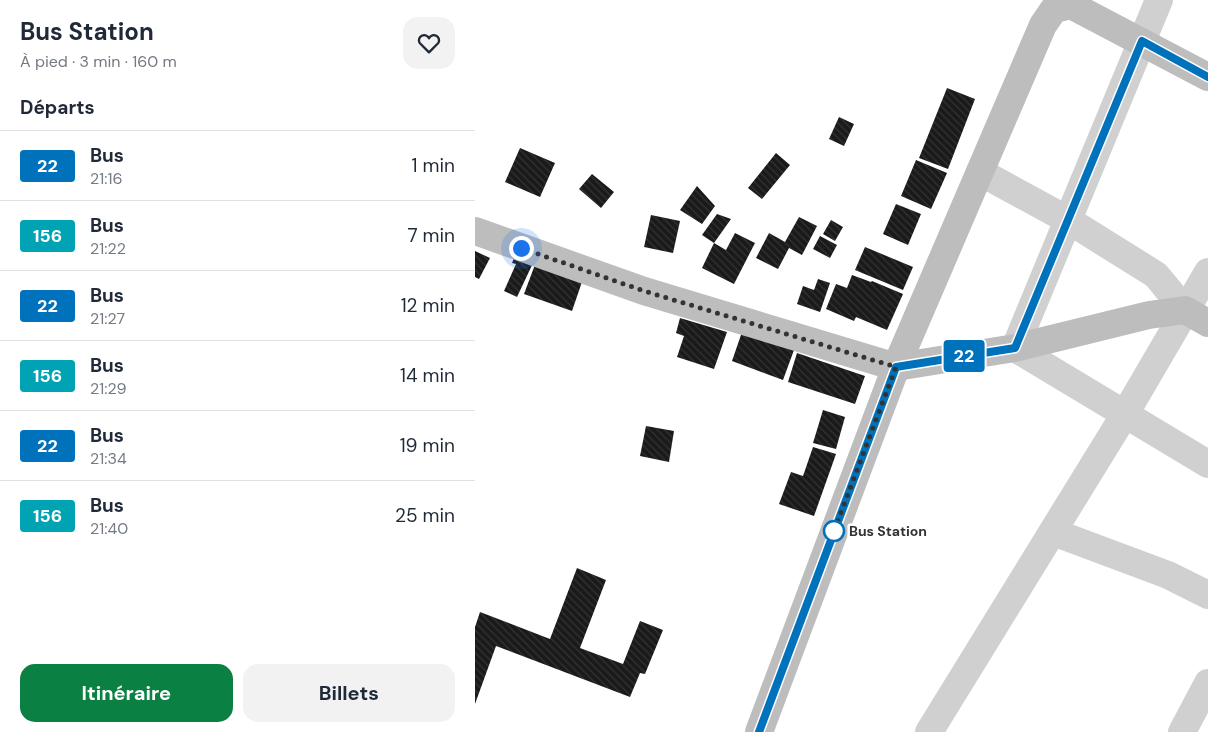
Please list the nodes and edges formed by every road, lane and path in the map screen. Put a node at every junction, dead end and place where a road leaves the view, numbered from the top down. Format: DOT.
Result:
graph roads {
  1 [pos="1159,0"];
  2 [pos="1142,41"];
  3 [pos="1208,77"];
  4 [pos="980,172"];
  5 [pos="1068,220"];
  6 [pos="475,231"];
  7 [pos="1208,272"];
  8 [pos="1197,316"];
  9 [pos="1015,348"];
  10 [pos="896,367"];
  11 [pos="1125,414"];
  12 [pos="1208,464"];
  13 [pos="1053,532"];
  14 [pos="1208,595"];
  15 [pos="1208,683"];
  16 [pos="759,732"];
  17 [pos="929,732"];
  18 [pos="1182,732"];
  1 -- 2 [label="street"];
  2 -- 3 [label="street"];
  2 -- 4 [label="street"];
  2 -- 5 [label="street"];
  4 -- 5 [label="street"];
  4 -- 10 [label="street"];
  5 -- 8 [label="street"];
  5 -- 9 [label="street"];
  6 -- 10 [label="street"];
  7 -- 8 [label="street"];
  8 -- 9 [label="street"];
  8 -- 11 [label="street"];
  9 -- 10 [label="street"];
  9 -- 11 [label="street"];
  10 -- 16 [label="street"];
  11 -- 12 [label="street"];
  11 -- 13 [label="street"];
  13 -- 14 [label="street"];
  13 -- 17 [label="street"];
  15 -- 18 [label="street"];
}
